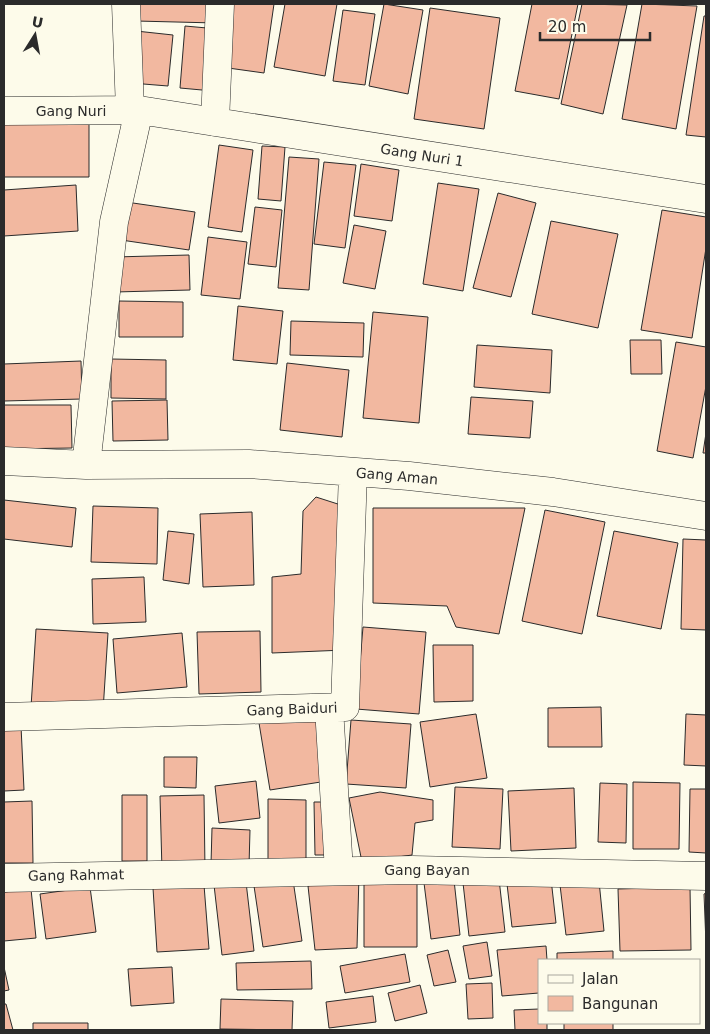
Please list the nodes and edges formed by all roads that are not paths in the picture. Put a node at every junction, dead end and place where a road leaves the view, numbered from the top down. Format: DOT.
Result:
graph roads {
  1 [pos="126,4"];
  2 [pos="220,4"];
  3 [pos="134,110"];
  4 [pos="4,111"];
  5 [pos="215,122"];
  6 [pos="706,200"];
  7 [pos="4,461"];
  8 [pos="86,465"];
  9 [pos="353,472"];
  10 [pos="706,516"];
  11 [pos="329,708"];
  12 [pos="4,718"];
  13 [pos="339,871"];
  14 [pos="148,874"];
  15 [pos="706,876"];
  16 [pos="4,878"];
  1 -- 3 [label="street"];
  2 -- 5 [label="street"];
  3 -- 4 [label="street, Gang Nuri"];
  3 -- 5 [label="street, Gang Nuri 1"];
  3 -- 8 [label="street"];
  5 -- 6 [label="street, Gang Nuri 1"];
  7 -- 8 [label="street, Gang Aman"];
  8 -- 9 [label="street, Gang Aman"];
  9 -- 10 [label="street, Gang Aman"];
  9 -- 11 [label="street, Gang Baiduri"];
  11 -- 12 [label="street, Gang Baiduri"];
  11 -- 13 [label="street"];
  13 -- 14 [label="street, Gang Bayan"];
  13 -- 15 [label="street, Gang Bayan"];
  14 -- 16 [label="street, Gang Rahmat"];
}
